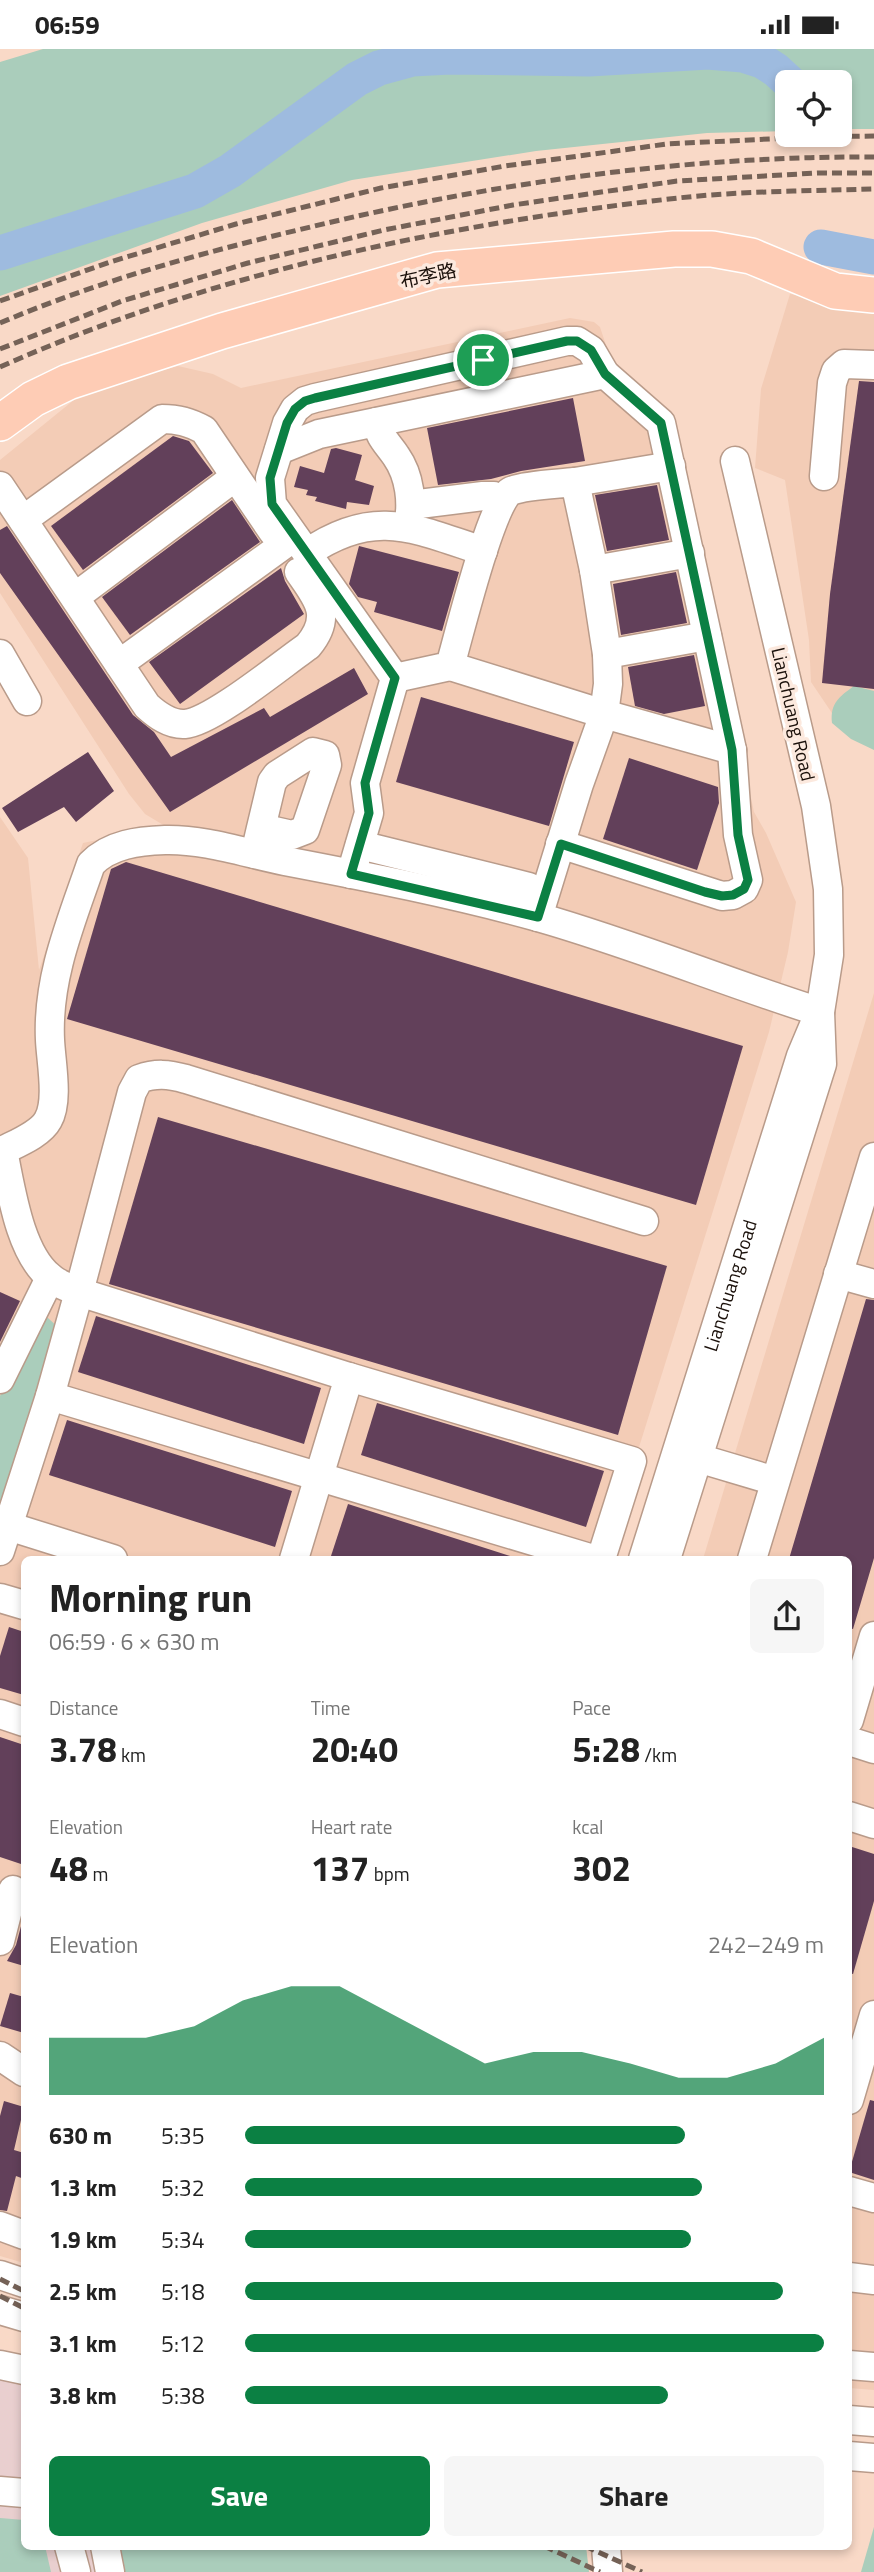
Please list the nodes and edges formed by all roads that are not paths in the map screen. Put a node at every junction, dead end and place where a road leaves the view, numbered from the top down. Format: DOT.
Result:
graph roads {
  1 [pos="874,295"];
  2 [pos="874,365"];
  3 [pos="605,374"];
  4 [pos="377,422"];
  5 [pos="0,423"];
  6 [pos="279,450"];
  7 [pos="735,461"];
  8 [pos="671,466"];
  9 [pos="824,476"];
  10 [pos="235,477"];
  11 [pos="575,482"];
  12 [pos="0,486"];
  13 [pos="501,499"];
  14 [pos="409,516"];
  15 [pos="23,520"];
  16 [pos="294,549"];
  17 [pos="483,551"];
  18 [pos="690,553"];
  19 [pos="594,570"];
  20 [pos="75,597"];
  21 [pos="707,636"];
  22 [pos="0,654"];
  23 [pos="607,654"];
  24 [pos="119,664"];
  25 [pos="450,666"];
  26 [pos="395,678"];
  27 [pos="27,701"];
  28 [pos="604,714"];
  29 [pos="732,750"];
  30 [pos="561,844"];
  31 [pos="360,845"];
  32 [pos="351,874"];
  33 [pos="529,887"];
  34 [pos="538,917"];
  35 [pos="820,1012"];
  36 [pos="1,1152"];
  37 [pos="874,1157"];
  38 [pos="868,1195"];
  39 [pos="644,1221"];
  40 [pos="838,1274"];
  41 [pos="50,1277"];
  42 [pos="874,1285"];
  43 [pos="79,1292"];
  44 [pos="349,1377"];
  45 [pos="0,1379"];
  46 [pos="50,1396"];
  47 [pos="687,1455"];
  48 [pos="320,1475"];
  49 [pos="775,1481"];
  50 [pos="4,1538"];
  51 [pos="97,1556"];
  52 [pos="295,1556"];
  53 [pos="583,1556"];
  54 [pos="602,1556"];
  55 [pos="644,1556"];
  56 [pos="667,1556"];
  57 [pos="753,1556"];
  58 [pos="0,1598"];
  59 [pos="21,1604"];
  60 [pos="874,1636"];
  61 [pos="852,1710"];
  62 [pos="0,1714"];
  63 [pos="21,1721"];
  64 [pos="852,1742"];
  65 [pos="874,1749"];
  66 [pos="852,1817"];
  67 [pos="874,1824"];
  68 [pos="13,1890"];
  69 [pos="0,1941"];
  70 [pos="874,2015"];
  71 [pos="0,2056"];
  72 [pos="21,2070"];
  73 [pos="856,2095"];
  74 [pos="852,2192"];
  75 [pos="874,2198"];
  76 [pos="0,2227"];
  77 [pos="21,2234"];
  78 [pos="0,2275"];
  79 [pos="852,2277"];
  80 [pos="874,2280"];
  81 [pos="21,2282"];
  82 [pos="0,2310"];
  83 [pos="21,2316"];
  84 [pos="0,2364"];
  85 [pos="852,2365"];
  86 [pos="874,2367"];
  87 [pos="21,2369"];
  88 [pos="852,2420"];
  89 [pos="874,2422"];
  90 [pos="852,2456"];
  91 [pos="874,2458"];
  92 [pos="0,2491"];
  93 [pos="21,2493"];
  94 [pos="70,2550"];
  95 [pos="106,2550"];
  96 [pos="606,2550"];
  97 [pos="76,2572"];
  98 [pos="110,2572"];
  99 [pos="608,2572"];
  1 -- 5 [label="main road, 布李路"];
  2 -- 9 [label="street"];
  3 -- 4 [label="street"];
  3 -- 6 [label="street"];
  3 -- 8 [label="street"];
  4 -- 6 [label="street"];
  4 -- 14 [label="street"];
  6 -- 16 [label="street"];
  7 -- 35 [label="street, Lianchuang Road"];
  8 -- 11 [label="street"];
  8 -- 18 [label="street"];
  10 -- 15 [label="street"];
  10 -- 16 [label="street"];
  10 -- 20 [label="street"];
  11 -- 13 [label="street"];
  11 -- 19 [label="street"];
  12 -- 15 [label="street"];
  13 -- 14 [label="street"];
  13 -- 17 [label="street"];
  14 -- 16 [label="street"];
  14 -- 17 [label="street"];
  15 -- 20 [label="street"];
  16 -- 24 [label="street"];
  16 -- 24 [label="street"];
  16 -- 26 [label="street"];
  17 -- 25 [label="street"];
  18 -- 19 [label="street"];
  18 -- 21 [label="street"];
  19 -- 23 [label="street"];
  20 -- 24 [label="street"];
  21 -- 23 [label="street"];
  21 -- 29 [label="street"];
  22 -- 27 [label="street"];
  23 -- 28 [label="street"];
  25 -- 26 [label="street"];
  25 -- 28 [label="street"];
  26 -- 31 [label="street"];
  28 -- 29 [label="street"];
  28 -- 30 [label="street"];
  29 -- 30 [label="street"];
  30 -- 34 [label="street"];
  31 -- 32 [label="street"];
  31 -- 33 [label="street"];
  32 -- 34 [label="street"];
  32 -- 36 [label="street"];
  34 -- 35 [label="street"];
  35 -- 47 [label="street, Lianchuang Road"];
  36 -- 41 [label="street"];
  37 -- 38 [label="street"];
  38 -- 40 [label="street"];
  39 -- 43 [label="street"];
  40 -- 42 [label="street"];
  40 -- 49 [label="street"];
  41 -- 43 [label="street"];
  41 -- 45 [label="street"];
  43 -- 44 [label="street"];
  43 -- 46 [label="street"];
  44 -- 48 [label="street"];
  44 -- 54 [label="street"];
  46 -- 48 [label="street"];
  46 -- 50 [label="street"];
  47 -- 49 [label="street"];
  47 -- 55 [label="street, Lianchuang Road"];
  47 -- 56 [label="street, Lianchuang Road"];
  48 -- 52 [label="street"];
  48 -- 53 [label="street"];
  49 -- 57 [label="street"];
  50 -- 51 [label="street"];
  58 -- 59 [label="street"];
  60 -- 61 [label="street"];
  62 -- 63 [label="street"];
  64 -- 65 [label="street"];
  66 -- 67 [label="street"];
  68 -- 69 [label="street"];
  70 -- 73 [label="street"];
  71 -- 72 [label="street"];
  74 -- 75 [label="street"];
  76 -- 77 [label="street"];
  78 -- 81 [label="street"];
  79 -- 80 [label="street"];
  82 -- 83 [label="street"];
  84 -- 87 [label="street"];
  85 -- 86 [label="street"];
  88 -- 89 [label="street"];
  90 -- 91 [label="street"];
  92 -- 93 [label="street"];
  94 -- 97 [label="street"];
  95 -- 98 [label="street"];
  96 -- 99 [label="street"];
}
